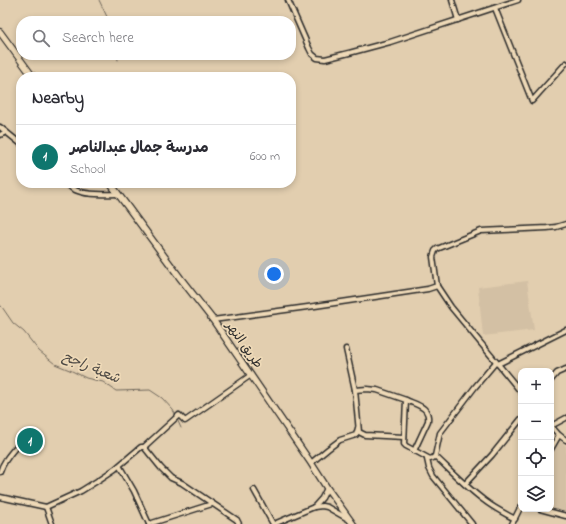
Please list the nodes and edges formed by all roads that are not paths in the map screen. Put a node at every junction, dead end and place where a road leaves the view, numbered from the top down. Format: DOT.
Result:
graph roads {
  1 [pos="288,0"];
  2 [pos="452,0"];
  3 [pos="518,0"];
  4 [pos="495,8"];
  5 [pos="295,16"];
  6 [pos="296,18"];
  7 [pos="458,20"];
  8 [pos="0,32"];
  9 [pos="16,54"];
  10 [pos="21,60"];
  11 [pos="566,63"];
  12 [pos="29,72"];
  13 [pos="0,127"];
  14 [pos="6,132"];
  15 [pos="0,135"];
  16 [pos="16,140"];
  17 [pos="71,188"];
  18 [pos="114,188"];
  19 [pos="118,194"];
  20 [pos="566,224"];
  21 [pos="437,286"];
  22 [pos="213,320"];
  23 [pos="566,330"];
  24 [pos="346,349"];
  25 [pos="497,363"];
  26 [pos="566,369"];
  27 [pos="251,375"];
  28 [pos="554,376"];
  29 [pos="518,388"];
  30 [pos="355,390"];
  31 [pos="406,400"];
  32 [pos="566,418"];
  33 [pos="518,423"];
  34 [pos="554,424"];
  35 [pos="358,427"];
  36 [pos="554,429"];
  37 [pos="559,435"];
  38 [pos="404,437"];
  39 [pos="566,440"];
  40 [pos="554,444"];
  41 [pos="144,447"];
  42 [pos="15,448"];
  43 [pos="414,451"];
  44 [pos="435,456"];
  45 [pos="427,459"];
  46 [pos="311,463"];
  47 [pos="120,467"];
  48 [pos="0,472"];
  49 [pos="465,484"];
  50 [pos="327,488"];
  51 [pos="254,490"];
  52 [pos="0,497"];
  53 [pos="212,504"];
  54 [pos="46,506"];
  55 [pos="314,507"];
  56 [pos="518,512"];
  57 [pos="551,512"];
  58 [pos="566,516"];
  59 [pos="515,518"];
  60 [pos="352,522"];
  61 [pos="52,524"];
  62 [pos="149,524"];
  63 [pos="239,524"];
  64 [pos="273,524"];
  65 [pos="472,524"];
  66 [pos="512,524"];
  1 -- 5 [label="street"];
  2 -- 7 [label="street"];
  3 -- 4 [label="street"];
  4 -- 7 [label="street"];
  4 -- 11 [label="street"];
  6 -- 7 [label="street"];
  8 -- 9 [label="main road"];
  10 -- 12 [label="main road"];
  13 -- 14 [label="street"];
  14 -- 15 [label="street"];
  14 -- 16 [label="street"];
  17 -- 19 [label="street"];
  18 -- 19 [label="main road, طريق النهر"];
  19 -- 22 [label="main road, طريق النهر"];
  20 -- 21 [label="street"];
  21 -- 22 [label="street"];
  21 -- 25 [label="street"];
  22 -- 27 [label="main road, طريق النهر"];
  23 -- 25 [label="street"];
  24 -- 30 [label="street"];
  25 -- 29 [label="street"];
  25 -- 44 [label="street"];
  26 -- 28 [label="street"];
  27 -- 41 [label="street"];
  27 -- 46 [label="main road, طريق النهر"];
  30 -- 31 [label="street"];
  30 -- 35 [label="street"];
  31 -- 38 [label="street"];
  31 -- 43 [label="street"];
  32 -- 34 [label="street"];
  33 -- 49 [label="street"];
  35 -- 38 [label="street"];
  35 -- 46 [label="street"];
  36 -- 37 [label="street"];
  37 -- 39 [label="street"];
  37 -- 40 [label="street"];
  38 -- 43 [label="street"];
  41 -- 53 [label="street"];
  41 -- 54 [label="street"];
  42 -- 48 [label="street"];
  43 -- 45 [label="street"];
  44 -- 45 [label="street"];
  44 -- 49 [label="street"];
  45 -- 65 [label="street"];
  46 -- 50 [label="main road, طريق النهر"];
  47 -- 62 [label="street"];
  49 -- 59 [label="street"];
  50 -- 55 [label="street"];
  50 -- 60 [label="main road, طريق النهر"];
  51 -- 64 [label="street"];
  52 -- 54 [label="street"];
  53 -- 62 [label="street"];
  53 -- 63 [label="street"];
  54 -- 61 [label="street"];
  55 -- 60 [label="street"];
  55 -- 64 [label="street"];
  56 -- 59 [label="street"];
  57 -- 58 [label="street"];
  59 -- 66 [label="street"];
}
